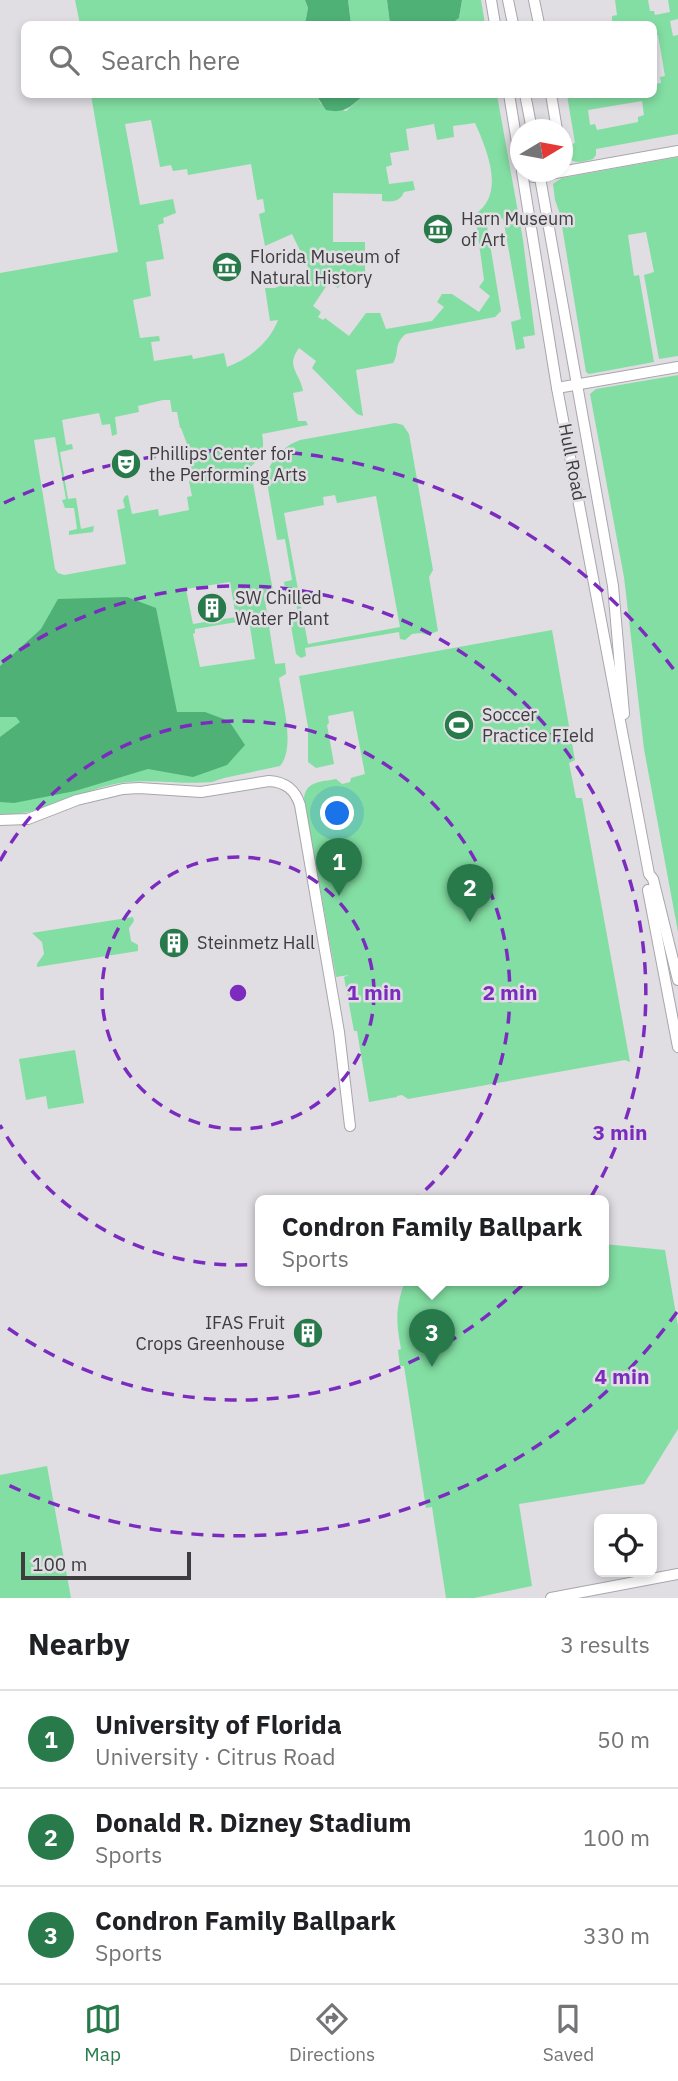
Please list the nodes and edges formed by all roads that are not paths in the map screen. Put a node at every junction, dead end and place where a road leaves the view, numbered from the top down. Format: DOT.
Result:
graph roads {
  1 [pos="491,0"];
  2 [pos="508,0"];
  3 [pos="534,0"];
  4 [pos="494,21"];
  5 [pos="512,21"];
  6 [pos="538,21"];
  7 [pos="510,98"];
  8 [pos="527,98"];
  9 [pos="552,98"];
  10 [pos="513,119"];
  11 [pos="530,119"];
  12 [pos="555,119"];
  13 [pos="678,151"];
  14 [pos="573,167"];
  15 [pos="524,182"];
  16 [pos="541,182"];
  17 [pos="678,367"];
  18 [pos="576,385"];
  19 [pos="557,388"];
  20 [pos="627,752"];
  21 [pos="0,820"];
  22 [pos="649,874"];
  23 [pos="678,980"];
  24 [pos="678,1047"];
  25 [pos="350,1126"];
  26 [pos="678,1574"];
  27 [pos="551,1598"];
  1 -- 4 [label="street"];
  2 -- 5 [label="street"];
  3 -- 6 [label="street"];
  7 -- 10 [label="street"];
  8 -- 11 [label="street"];
  9 -- 12 [label="street"];
  13 -- 14 [label="street"];
  15 -- 19 [label="street, Hull Road"];
  16 -- 18 [label="street, Hull Road"];
  17 -- 18 [label="street"];
  18 -- 19 [label="street"];
  18 -- 20 [label="street, Hull Road"];
  19 -- 20 [label="street, Hull Road"];
  20 -- 22 [label="street, Hull Road"];
  21 -- 25 [label="street"];
  22 -- 23 [label="street, Hull Road"];
  22 -- 24 [label="street, Hull Road"];
  26 -- 27 [label="street"];
}
